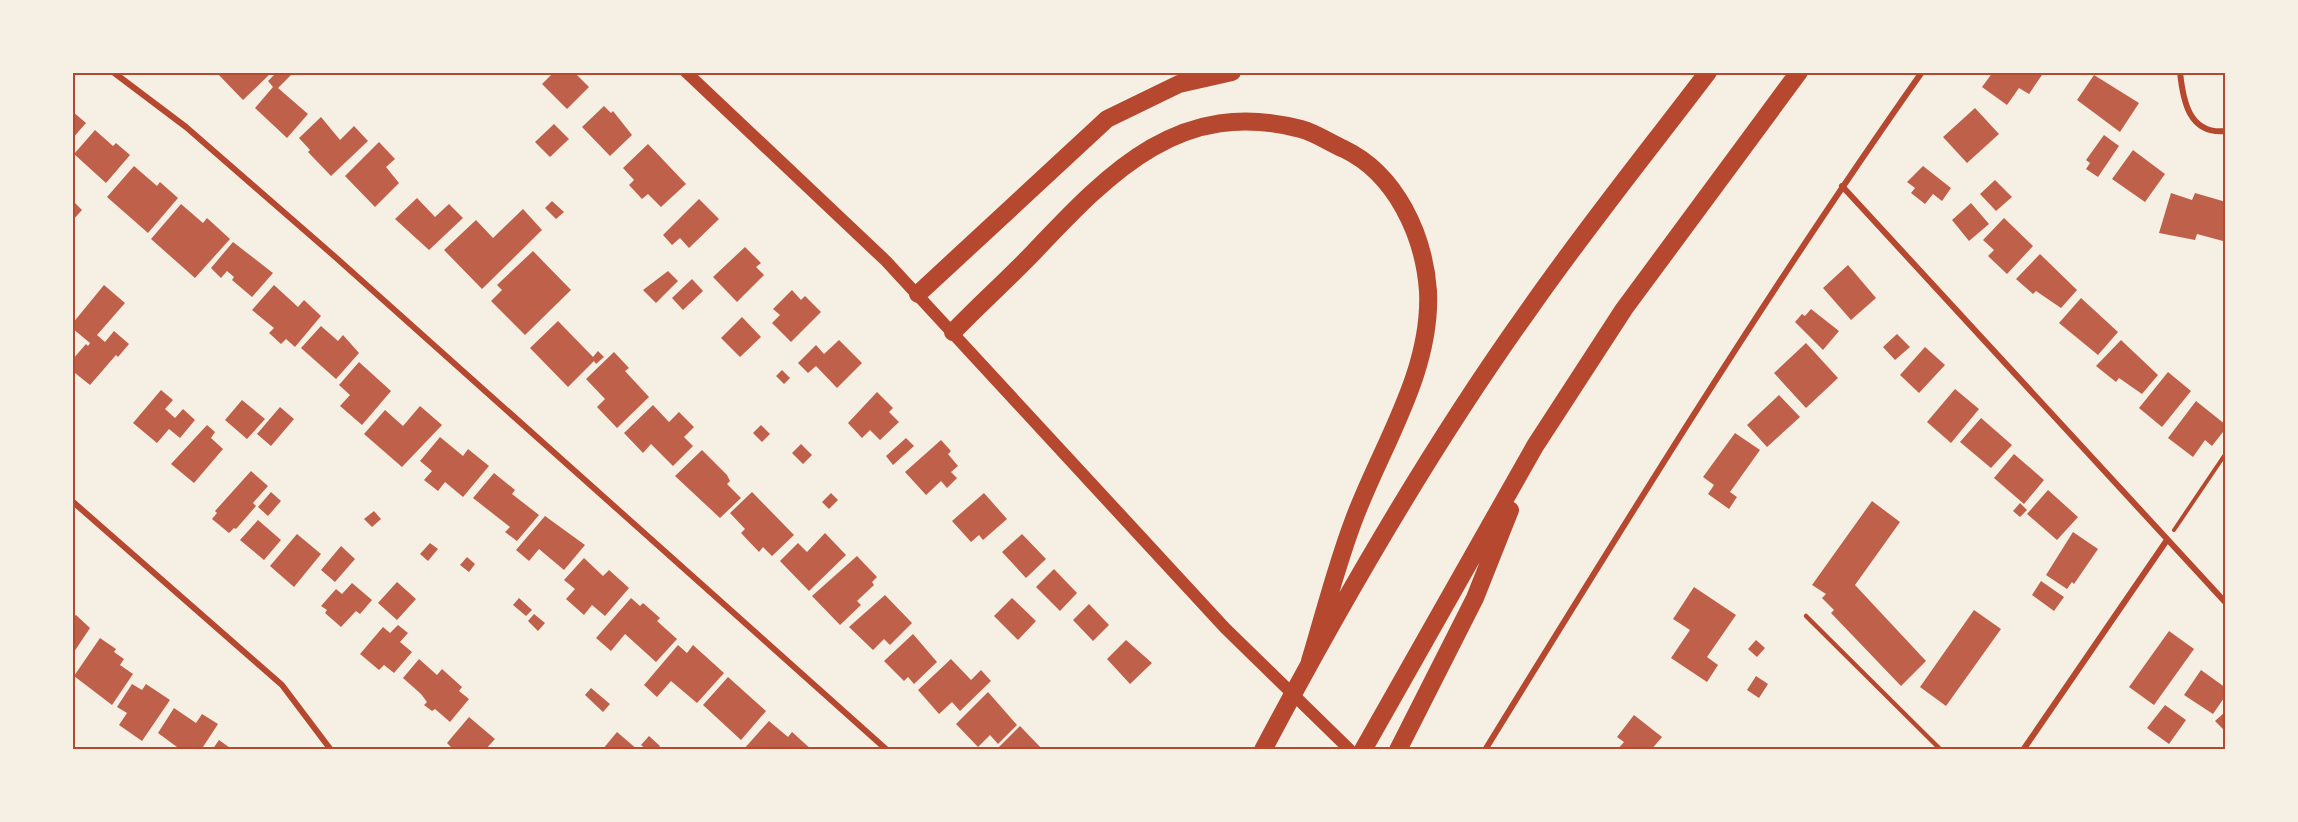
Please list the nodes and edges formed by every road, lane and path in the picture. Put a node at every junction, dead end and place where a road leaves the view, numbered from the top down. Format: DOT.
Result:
graph roads {
  1 [pos="113,72"];
  2 [pos="686,72"];
  3 [pos="1232,72"];
  4 [pos="1708,72"];
  5 [pos="1799,72"];
  6 [pos="1922,72"];
  7 [pos="2180,72"];
  8 [pos="2226,131"];
  9 [pos="1842,186"];
  10 [pos="918,294"];
  11 [pos="953,332"];
  12 [pos="1535,446"];
  13 [pos="2226,453"];
  14 [pos="72,501"];
  15 [pos="2167,540"];
  16 [pos="2226,603"];
  17 [pos="1806,616"];
  18 [pos="1310,661"];
  19 [pos="331,750"];
  20 [pos="887,750"];
  21 [pos="1263,750"];
  22 [pos="1350,750"];
  23 [pos="1363,750"];
  24 [pos="1398,750"];
  25 [pos="1485,750"];
  26 [pos="1941,750"];
  27 [pos="2023,750"];
  1 -- 20 [label="street"];
  2 -- 10 [label="main road"];
  3 -- 10 [label="highway"];
  4 -- 18 [label="highway"];
  5 -- 12 [label="highway"];
  6 -- 9 [label="street"];
  7 -- 8 [label="street"];
  9 -- 15 [label="street"];
  9 -- 25 [label="street"];
  10 -- 11 [label="main road"];
  11 -- 18 [label="highway"];
  11 -- 22 [label="main road"];
  12 -- 23 [label="highway"];
  12 -- 24 [label="highway"];
  13 -- 15 [label="path"];
  14 -- 19 [label="street"];
  15 -- 16 [label="street"];
  15 -- 27 [label="street"];
  17 -- 26 [label="lane"];
  18 -- 21 [label="highway"];
}
